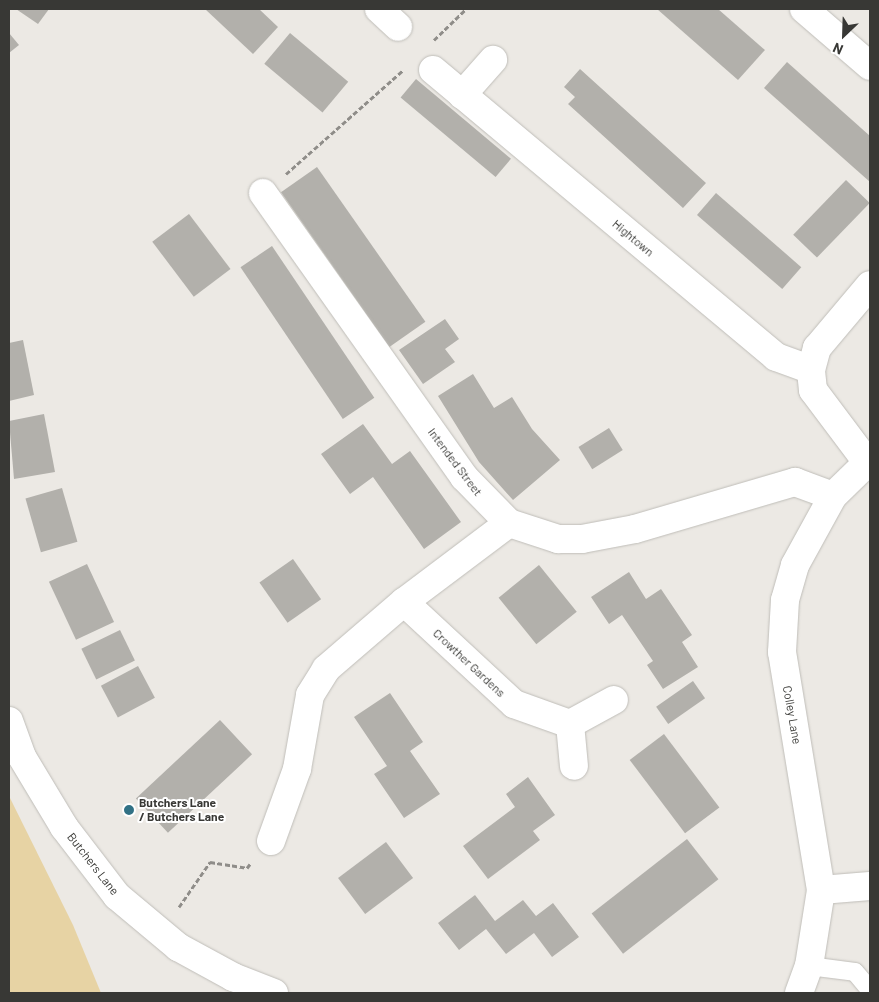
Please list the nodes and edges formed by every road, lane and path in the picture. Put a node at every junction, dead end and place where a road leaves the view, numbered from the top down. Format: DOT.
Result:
graph roads {
  1 [pos="466,9"];
  2 [pos="804,9"];
  3 [pos="493,60"];
  4 [pos="422,61"];
  5 [pos="870,66"];
  6 [pos="462,95"];
  7 [pos="263,193"];
  8 [pos="870,285"];
  9 [pos="811,370"];
  10 [pos="868,461"];
  11 [pos="833,496"];
  12 [pos="509,523"];
  13 [pos="404,602"];
  14 [pos="614,700"];
  15 [pos="9,721"];
  16 [pos="570,724"];
  17 [pos="574,766"];
  18 [pos="271,841"];
  19 [pos="870,886"];
  20 [pos="821,890"];
  21 [pos="179,908"];
  22 [pos="809,966"];
  23 [pos="870,990"];
  24 [pos="274,993"];
  25 [pos="799,993"];
  1 -- 4 [label="path"];
  2 -- 5 [label="street"];
  3 -- 6 [label="street"];
  4 -- 6 [label="street, Hightown"];
  4 -- 7 [label="path"];
  6 -- 9 [label="street, Hightown"];
  7 -- 12 [label="street, Intended Street"];
  8 -- 9 [label="street"];
  9 -- 10 [label="street"];
  10 -- 11 [label="street, Colley Lane"];
  11 -- 12 [label="street, Intended Street"];
  11 -- 20 [label="street, Colley Lane"];
  12 -- 13 [label="street"];
  13 -- 16 [label="street, Crowther Gardens"];
  13 -- 18 [label="street"];
  14 -- 16 [label="street"];
  15 -- 24 [label="street, Butchers Lane"];
  16 -- 17 [label="street"];
  18 -- 21 [label="path"];
  19 -- 20 [label="street"];
  20 -- 22 [label="street, Colley Lane"];
  22 -- 23 [label="lane"];
  22 -- 25 [label="street, Colley Lane"];
}
